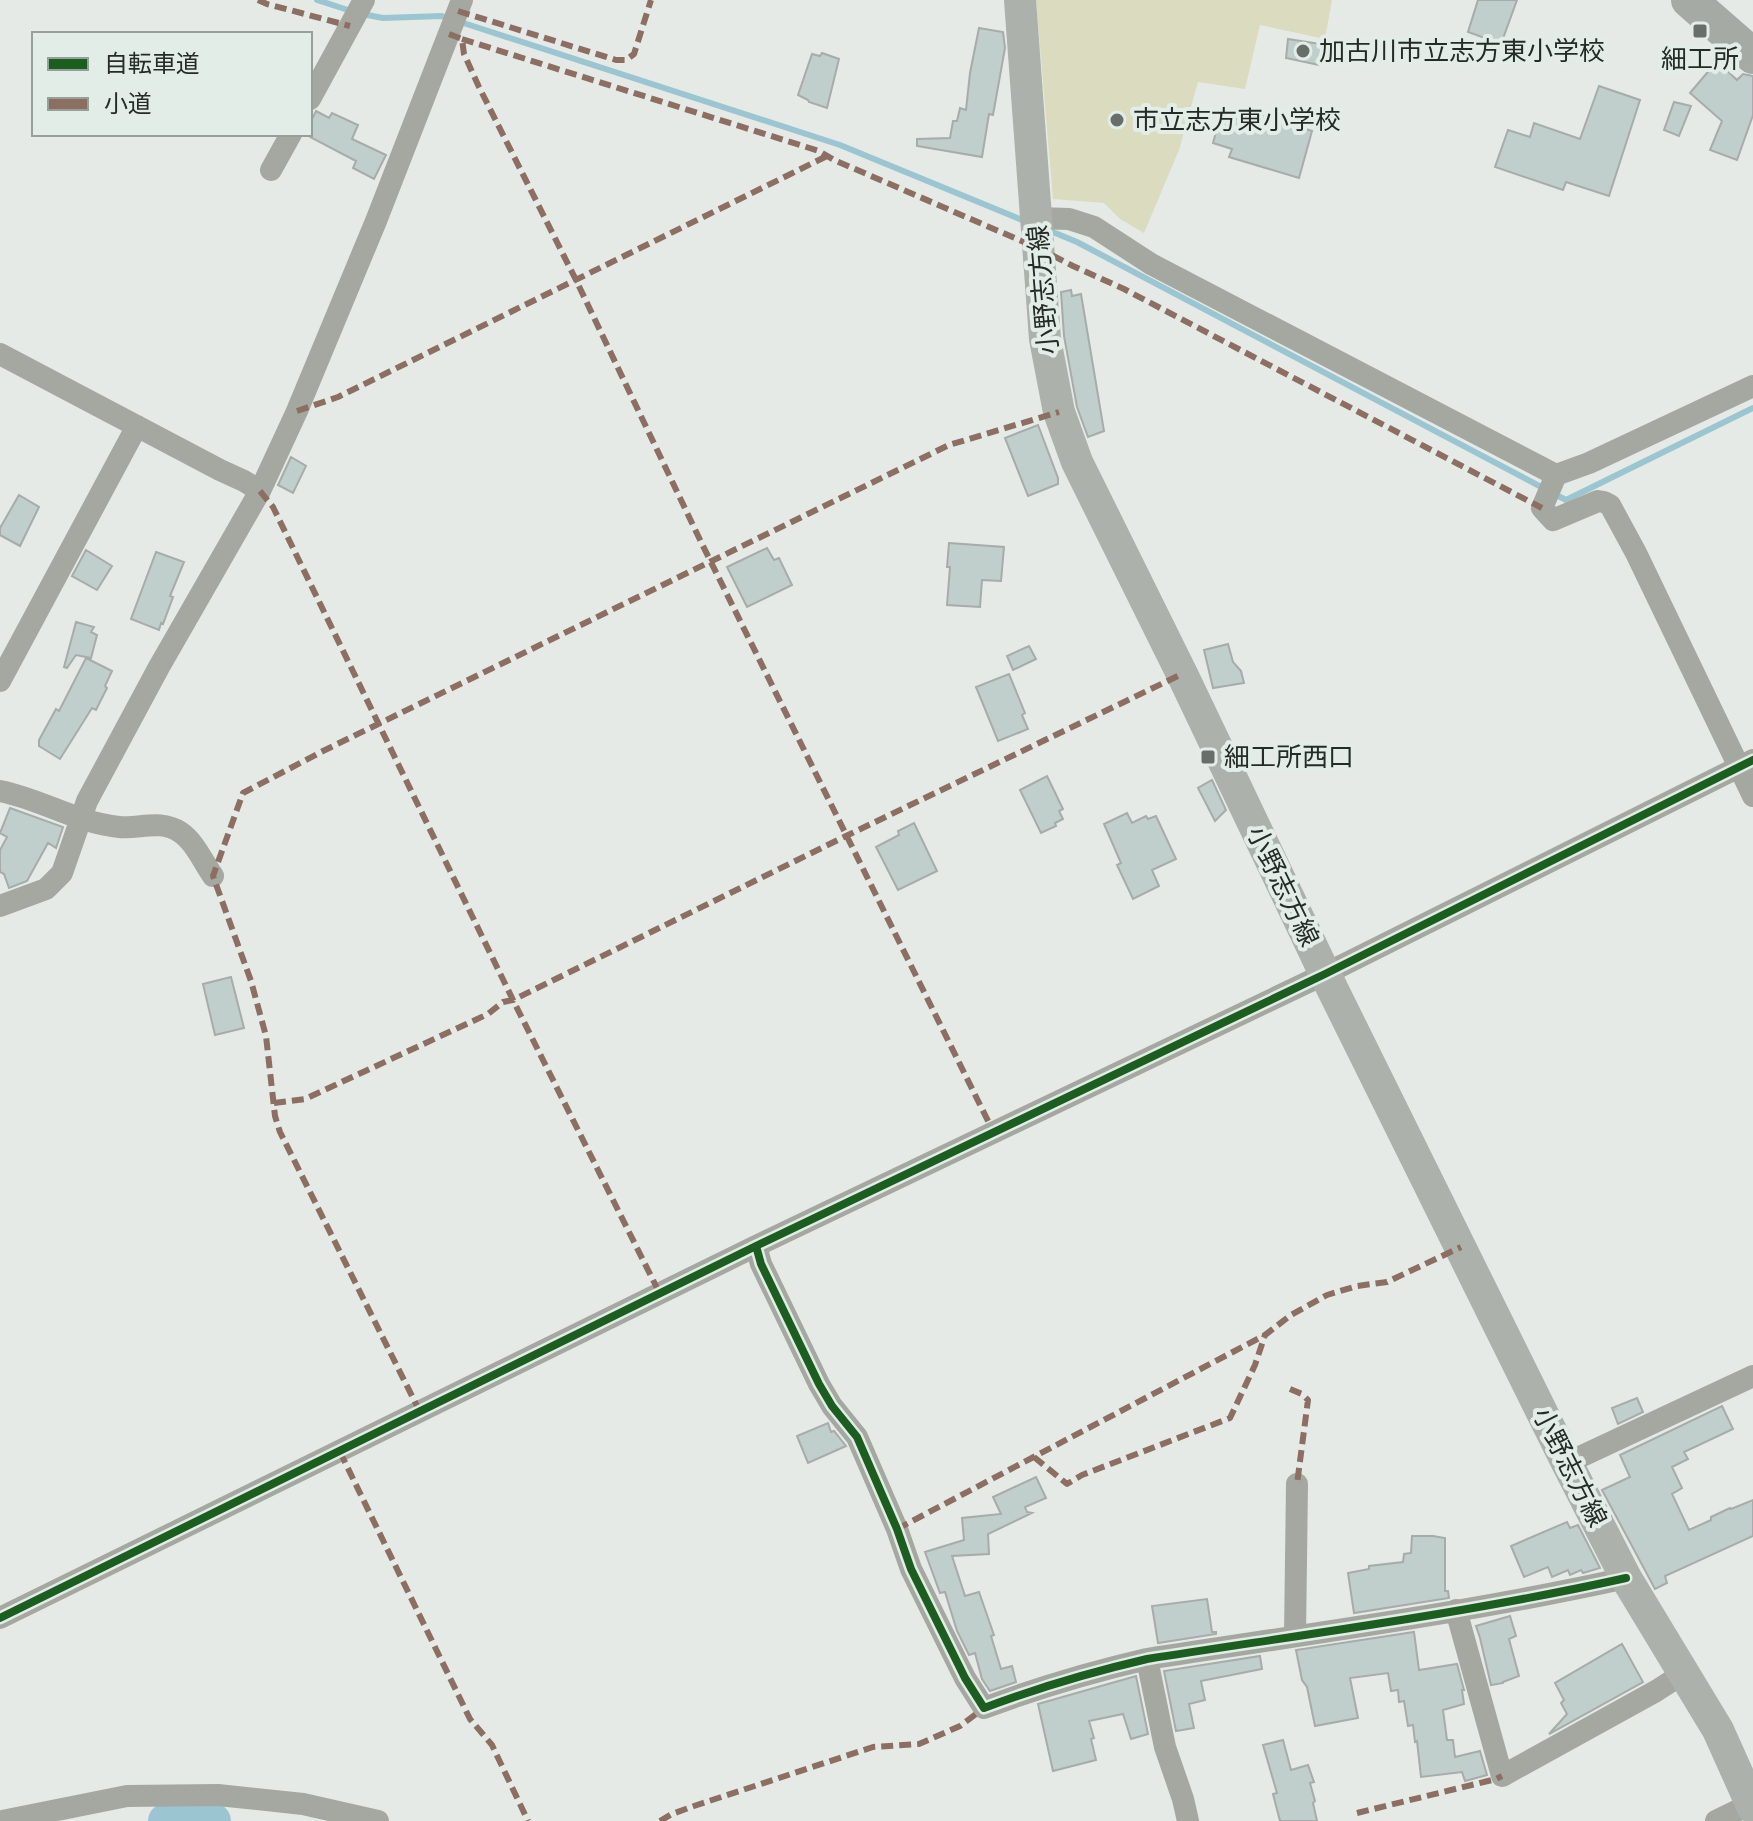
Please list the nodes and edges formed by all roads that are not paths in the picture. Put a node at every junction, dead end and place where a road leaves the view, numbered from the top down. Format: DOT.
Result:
graph roads {
  1 [pos="364,0"];
  2 [pos="462,0"];
  3 [pos="1020,0"];
  4 [pos="1690,0"];
  5 [pos="1738,38"];
  6 [pos="1753,56"];
  7 [pos="312,95"];
  8 [pos="290,136"];
  9 [pos="271,170"];
  10 [pos="1036,230"];
  11 [pos="0,354"];
  12 [pos="1753,386"];
  13 [pos="137,426"];
  14 [pos="1556,475"];
  15 [pos="260,491"];
  16 [pos="0,681"];
  17 [pos="1746,763"];
  18 [pos="0,791"];
  19 [pos="1753,796"];
  20 [pos="80,818"];
  21 [pos="213,876"];
  22 [pos="0,906"];
  23 [pos="1325,974"];
  24 [pos="756,1246"];
  25 [pos="1753,1376"];
  26 [pos="1567,1463"];
  27 [pos="1297,1484"];
  28 [pos="1626,1578"];
  29 [pos="1456,1610"];
  30 [pos="0,1618"];
  31 [pos="1295,1636"];
  32 [pos="1147,1659"];
  33 [pos="1684,1673"];
  34 [pos="1752,1805"];
  35 [pos="2,1821"];
  36 [pos="378,1821"];
  37 [pos="1188,1821"];
  38 [pos="1716,1821"];
  1 -- 7 [label="street"];
  2 -- 15 [label="street"];
  3 -- 10 [label="main road, 小野志方線"];
  4 -- 5 [label="main road"];
  5 -- 6 [label="main road"];
  8 -- 9 [label="street"];
  10 -- 14 [label="street"];
  10 -- 23 [label="main road, 小野志方線"];
  11 -- 13 [label="street"];
  12 -- 14 [label="street"];
  13 -- 15 [label="street"];
  13 -- 16 [label="street"];
  14 -- 17 [label="street"];
  15 -- 20 [label="street"];
  17 -- 19 [label="street"];
  17 -- 23 [label="street"];
  18 -- 20 [label="street"];
  20 -- 21 [label="street"];
  20 -- 22 [label="street"];
  23 -- 24 [label="street"];
  23 -- 26 [label="main road, 小野志方線"];
  24 -- 30 [label="street"];
  24 -- 32 [label="street"];
  25 -- 26 [label="street"];
  26 -- 28 [label="main road, 小野志方線"];
  27 -- 31 [label="street"];
  28 -- 29 [label="street"];
  28 -- 33 [label="main road, 小野志方線"];
  29 -- 31 [label="street"];
  29 -- 33 [label="street"];
  31 -- 32 [label="street"];
  32 -- 37 [label="street"];
  33 -- 34 [label="main road, 小野志方線"];
  34 -- 38 [label="street"];
  35 -- 36 [label="street"];
}
